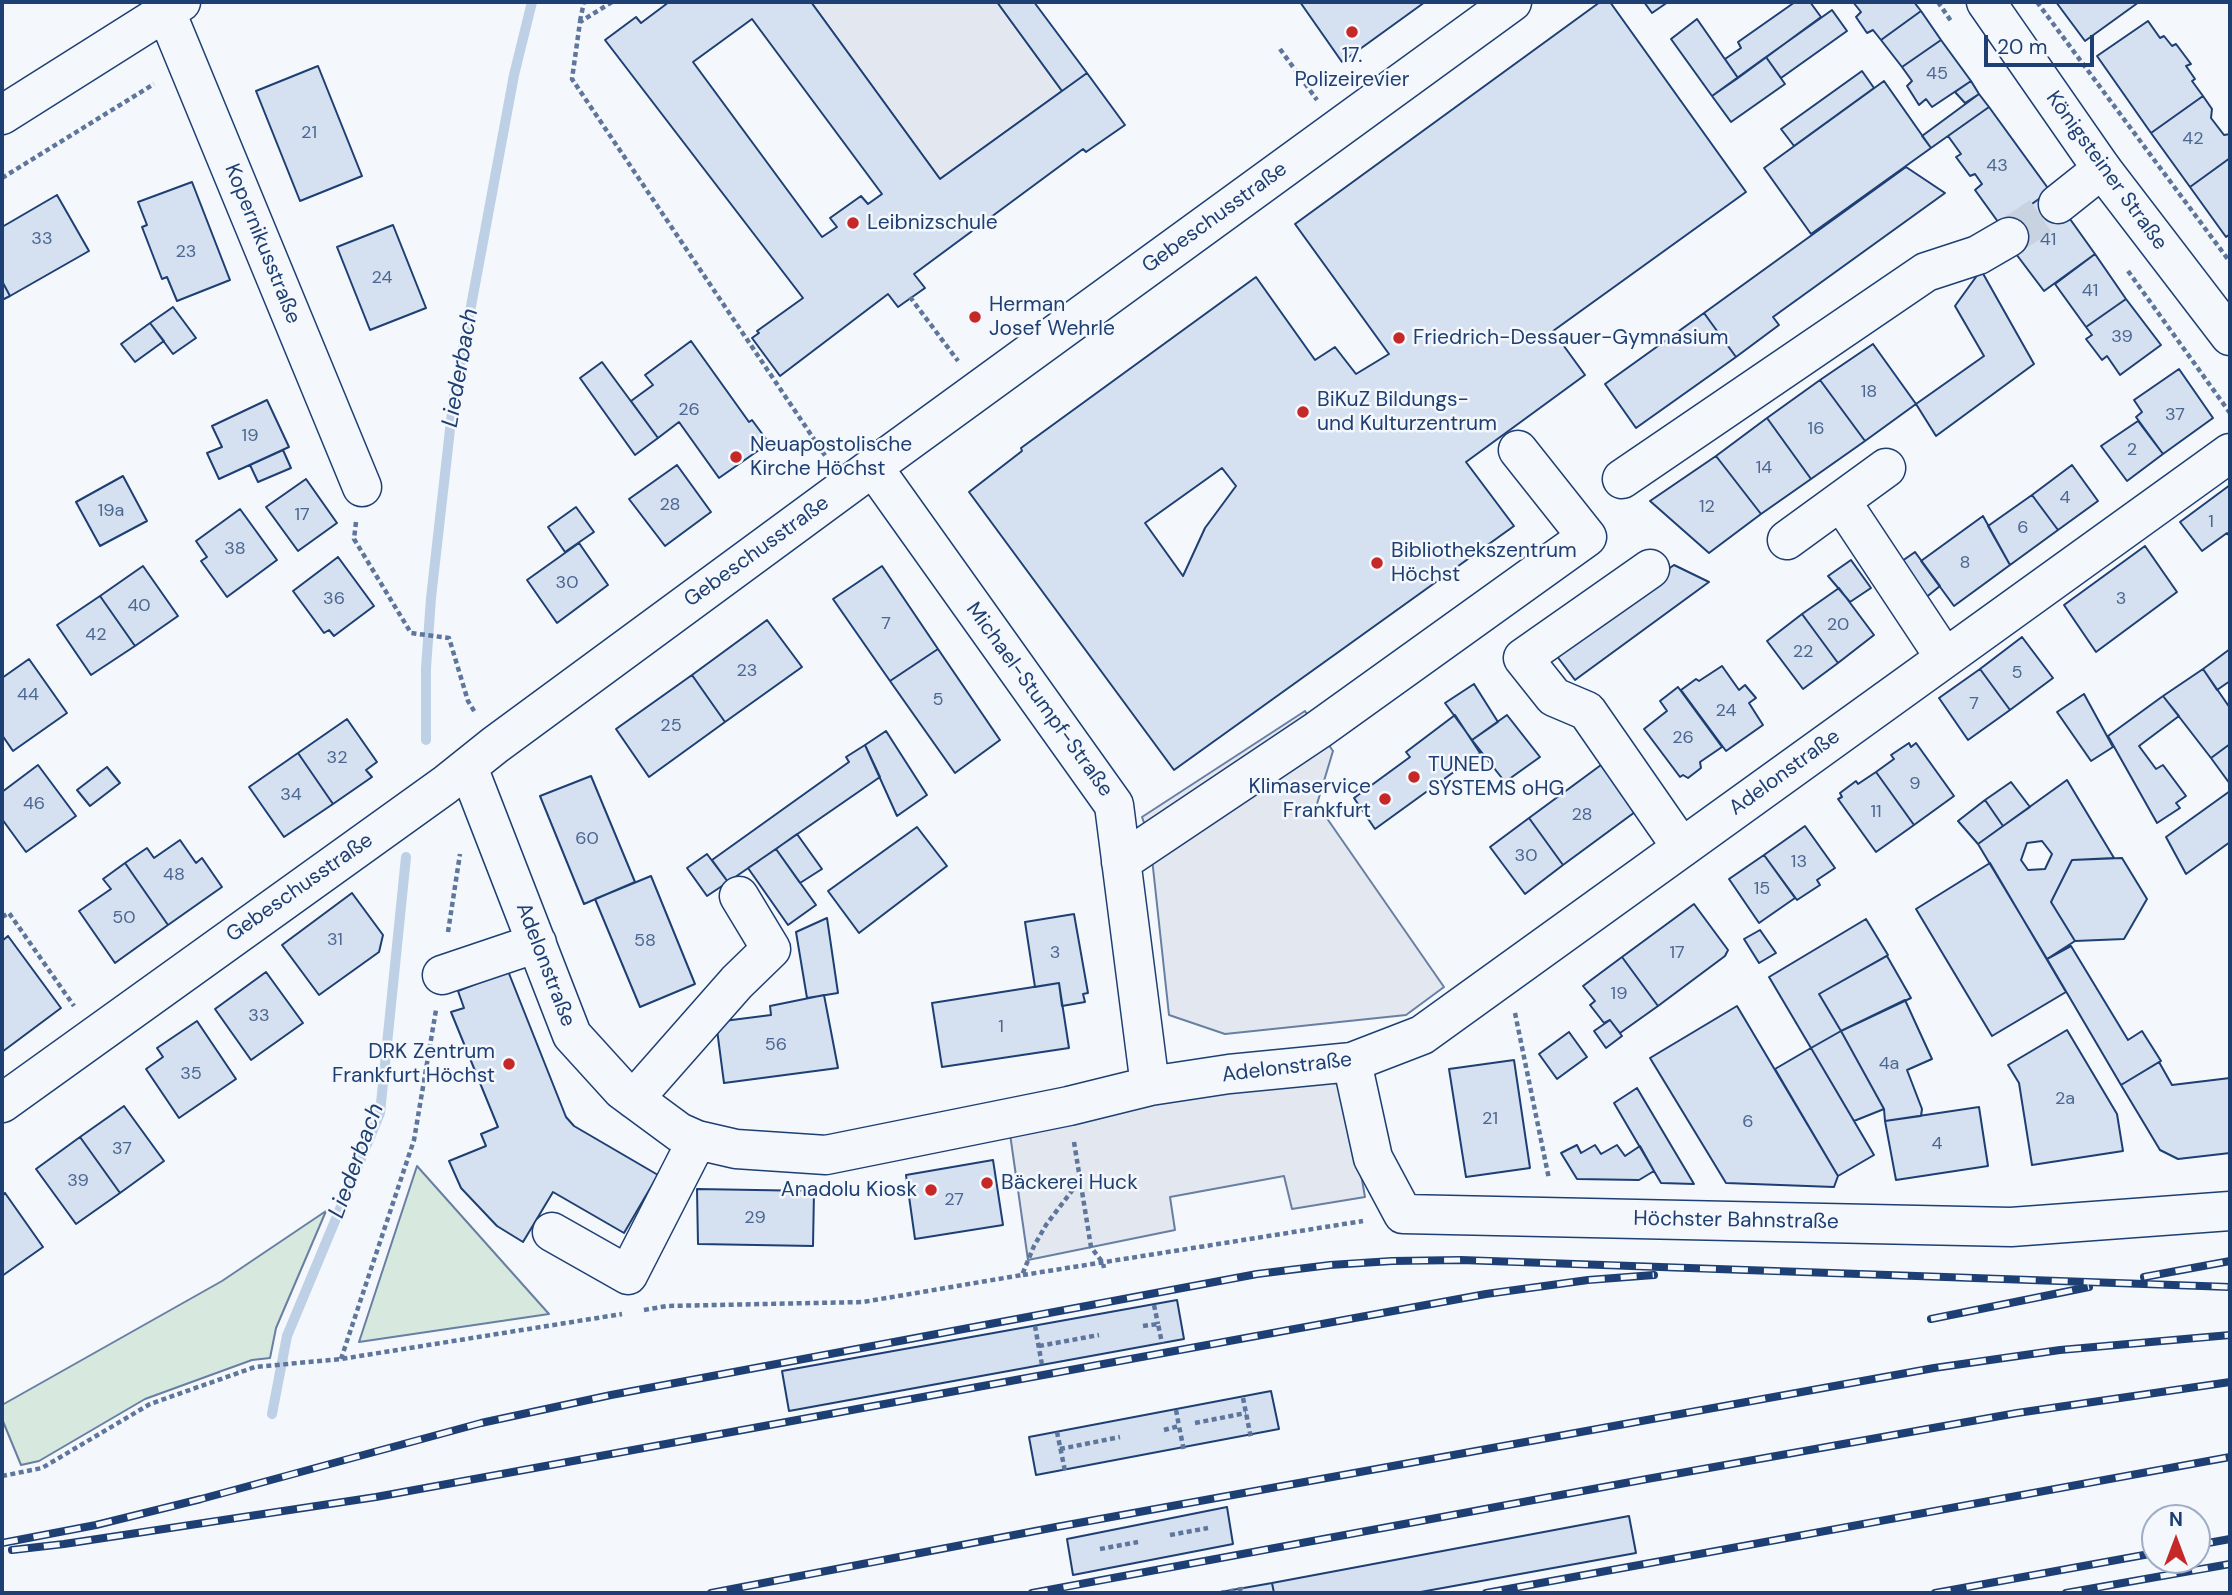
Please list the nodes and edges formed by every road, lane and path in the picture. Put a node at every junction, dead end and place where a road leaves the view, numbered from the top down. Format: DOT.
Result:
graph roads {
  1 [pos="584,2"];
  2 [pos="612,2"];
  3 [pos="1512,2"];
  4 [pos="1986,2"];
  5 [pos="2037,2"];
  6 [pos="170,5"];
  7 [pos="580,22"];
  8 [pos="1280,49"];
  9 [pos="188,64"];
  10 [pos="2,115"];
  11 [pos="1338,129"];
  12 [pos="2102,169"];
  13 [pos="2,178"];
  14 [pos="2059,204"];
  15 [pos="2009,237"];
  16 [pos="2230,262"];
  17 [pos="911,298"];
  18 [pos="2230,337"];
  19 [pos="979,389"];
  20 [pos="1518,450"];
  21 [pos="2230,453"];
  22 [pos="1886,468"];
  23 [pos="860,476"];
  24 [pos="1622,479"];
  25 [pos="362,487"];
  26 [pos="1841,501"];
  27 [pos="1787,540"];
  28 [pos="1650,569"];
  29 [pos="1945,658"];
  30 [pos="481,756"];
  31 [pos="461,846"];
  32 [pos="1682,848"];
  33 [pos="1121,862"];
  34 [pos="739,896"];
  35 [pos="2,917"];
  36 [pos="537,943"];
  37 [pos="1507,974"];
  38 [pos="442,975"];
  39 [pos="95,1036"];
  40 [pos="1352,1062"];
  41 [pos="1150,1086"];
  42 [pos="634,1099"];
  43 [pos="2,1103"];
  44 [pos="1069,1105"];
  45 [pos="697,1140"];
  46 [pos="1080,1180"];
  47 [pos="2230,1211"];
  48 [pos="1403,1214"];
  49 [pos="1557,1217"];
  50 [pos="552,1231"];
  51 [pos="1104,1265"];
  52 [pos="1022,1275"];
  53 [pos="1154,1305"];
  54 [pos="640,1311"];
  55 [pos="626,1313"];
  56 [pos="1158,1324"];
  57 [pos="1035,1326"];
  58 [pos="1143,1326"];
  59 [pos="1099,1335"];
  60 [pos="1162,1343"];
  61 [pos="1039,1346"];
  62 [pos="341,1359"];
  63 [pos="1042,1365"];
  64 [pos="1243,1398"];
  65 [pos="1176,1410"];
  66 [pos="1246,1413"];
  67 [pos="1195,1423"];
  68 [pos="1179,1426"];
  69 [pos="1164,1430"];
  70 [pos="1057,1432"];
  71 [pos="1120,1437"];
  72 [pos="1251,1438"];
  73 [pos="1060,1449"];
  74 [pos="1184,1451"];
  75 [pos="1065,1471"];
  76 [pos="2,1476"];
  77 [pos="1208,1528"];
  78 [pos="1170,1535"];
  79 [pos="1138,1542"];
  80 [pos="1100,1549"];
  81 [pos="1242,1590"];
  82 [pos="1221,1593"];
  1 -- 7 [label="path"];
  2 -- 7 [label="path"];
  3 -- 11 [label="street, Gebeschusstraße"];
  4 -- 12 [label="street, Königsteiner Straße"];
  5 -- 16 [label="path"];
  6 -- 9 [label="street, Kopernikusstraße"];
  6 -- 10 [label="street"];
  7 -- 23 [label="path"];
  8 -- 11 [label="path"];
  9 -- 13 [label="path"];
  9 -- 25 [label="street, Kopernikusstraße"];
  11 -- 19 [label="street, Gebeschusstraße"];
  12 -- 14 [label="street"];
  12 -- 18 [label="street, Königsteiner Straße"];
  15 -- 24 [label="street"];
  17 -- 19 [label="path"];
  19 -- 23 [label="street, Gebeschusstraße"];
  20 -- 33 [label="street"];
  21 -- 29 [label="street, Adelonstraße"];
  22 -- 26 [label="street"];
  23 -- 30 [label="street, Gebeschusstraße"];
  23 -- 33 [label="street, Michael-Stumpf-Straße"];
  25 -- 30 [label="path"];
  26 -- 27 [label="street"];
  26 -- 29 [label="street"];
  28 -- 32 [label="street"];
  29 -- 32 [label="street, Adelonstraße"];
  30 -- 36 [label="street, Adelonstraße"];
  30 -- 39 [label="street, Gebeschusstraße"];
  31 -- 38 [label="path"];
  32 -- 37 [label="street, Adelonstraße"];
  33 -- 41 [label="street, Michael-Stumpf-Straße"];
  34 -- 42 [label="street"];
  35 -- 39 [label="path"];
  36 -- 38 [label="street"];
  36 -- 42 [label="street, Adelonstraße"];
  37 -- 40 [label="street, Adelonstraße"];
  37 -- 49 [label="path"];
  38 -- 62 [label="path"];
  39 -- 43 [label="street, Gebeschusstraße"];
  40 -- 41 [label="street, Adelonstraße"];
  40 -- 48 [label="street"];
  41 -- 44 [label="street, Adelonstraße"];
  42 -- 45 [label="street, Adelonstraße"];
  44 -- 45 [label="street, Adelonstraße"];
  44 -- 46 [label="path"];
  45 -- 50 [label="street"];
  46 -- 51 [label="path"];
  46 -- 52 [label="path"];
  47 -- 49 [label="street, Höchster Bahnstraße"];
  48 -- 49 [label="street, Höchster Bahnstraße"];
  48 -- 51 [label="path"];
  51 -- 52 [label="path"];
  52 -- 54 [label="path"];
  53 -- 56 [label="path"];
  55 -- 62 [label="path"];
  56 -- 58 [label="path"];
  56 -- 60 [label="path"];
  57 -- 61 [label="path"];
  59 -- 61 [label="path"];
  61 -- 63 [label="path"];
  62 -- 76 [label="path"];
  64 -- 66 [label="path"];
  65 -- 68 [label="path"];
  66 -- 67 [label="path"];
  66 -- 72 [label="path"];
  68 -- 69 [label="path"];
  68 -- 74 [label="path"];
  70 -- 73 [label="path"];
  71 -- 73 [label="path"];
  73 -- 75 [label="path"];
  77 -- 78 [label="path"];
  79 -- 80 [label="path"];
  81 -- 82 [label="path"];
}
